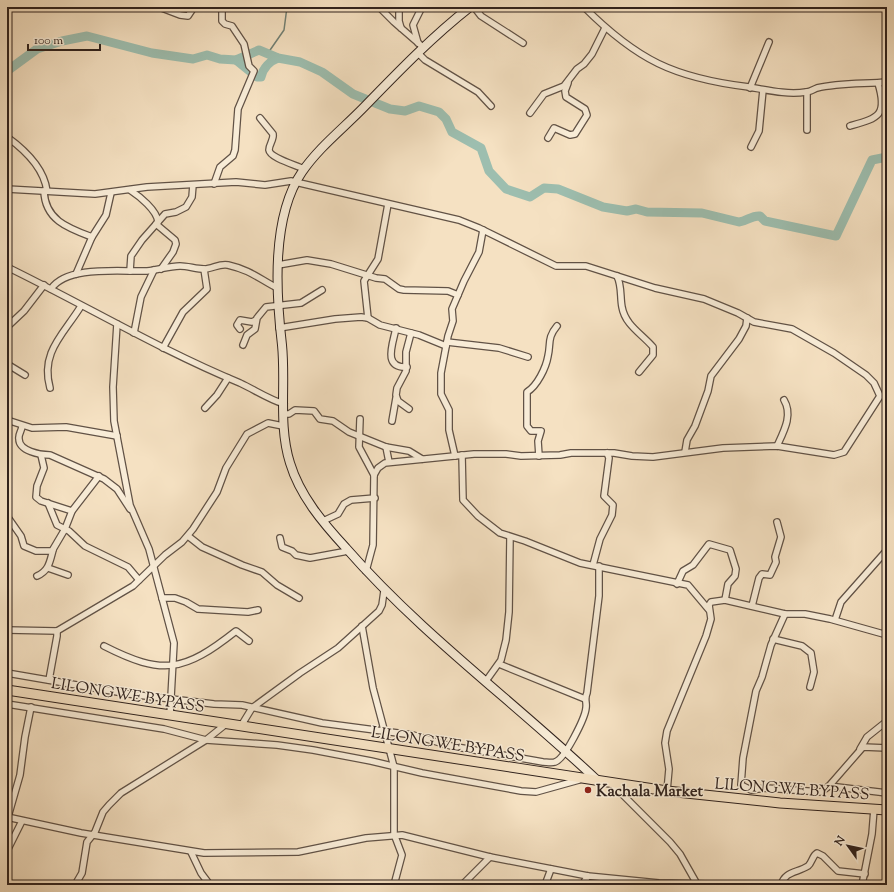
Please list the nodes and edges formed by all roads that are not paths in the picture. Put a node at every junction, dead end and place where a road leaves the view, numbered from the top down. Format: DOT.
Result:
graph roads {
  1 [pos="159,7"];
  2 [pos="194,7"];
  3 [pos="222,7"];
  4 [pos="379,7"];
  5 [pos="399,7"];
  6 [pos="422,7"];
  7 [pos="470,7"];
  8 [pos="474,7"];
  9 [pos="584,7"];
  10 [pos="401,28"];
  11 [pos="605,28"];
  12 [pos="769,42"];
  13 [pos="523,43"];
  14 [pos="420,49"];
  15 [pos="568,82"];
  16 [pos="887,82"];
  17 [pos="878,83"];
  18 [pos="750,88"];
  19 [pos="763,90"];
  20 [pos="807,92"];
  21 [pos="491,106"];
  22 [pos="530,113"];
  23 [pos="260,118"];
  24 [pos="850,126"];
  25 [pos="807,130"];
  26 [pos="7,137"];
  27 [pos="548,138"];
  28 [pos="752,147"];
  29 [pos="304,169"];
  30 [pos="296,182"];
  31 [pos="214,184"];
  32 [pos="193,185"];
  33 [pos="7,189"];
  34 [pos="130,190"];
  35 [pos="45,191"];
  36 [pos="112,193"];
  37 [pos="388,204"];
  38 [pos="157,223"];
  39 [pos="483,230"];
  40 [pos="92,237"];
  41 [pos="278,265"];
  42 [pos="7,266"];
  43 [pos="161,268"];
  44 [pos="204,269"];
  45 [pos="154,270"];
  46 [pos="130,271"];
  47 [pos="76,274"];
  48 [pos="368,275"];
  49 [pos="617,276"];
  50 [pos="44,285"];
  51 [pos="277,288"];
  52 [pos="51,289"];
  53 [pos="322,290"];
  54 [pos="458,295"];
  55 [pos="81,306"];
  56 [pos="278,307"];
  57 [pos="368,318"];
  58 [pos="747,318"];
  59 [pos="256,320"];
  60 [pos="117,324"];
  61 [pos="557,326"];
  62 [pos="7,327"];
  63 [pos="279,328"];
  64 [pos="396,328"];
  65 [pos="240,329"];
  66 [pos="134,333"];
  67 [pos="411,333"];
  68 [pos="446,344"];
  69 [pos="243,345"];
  70 [pos="163,348"];
  71 [pos="528,356"];
  72 [pos="7,364"];
  73 [pos="407,367"];
  74 [pos="639,372"];
  75 [pos="25,375"];
  76 [pos="228,378"];
  77 [pos="50,388"];
  78 [pos="880,396"];
  79 [pos="396,398"];
  80 [pos="784,400"];
  81 [pos="887,400"];
  82 [pos="284,404"];
  83 [pos="205,408"];
  84 [pos="409,409"];
  85 [pos="283,414"];
  86 [pos="360,419"];
  87 [pos="7,420"];
  88 [pos="392,421"];
  89 [pos="22,426"];
  90 [pos="283,426"];
  91 [pos="117,436"];
  92 [pos="358,437"];
  93 [pos="777,446"];
  94 [pos="386,448"];
  95 [pos="685,452"];
  96 [pos="607,453"];
  97 [pos="41,455"];
  98 [pos="462,455"];
  99 [pos="455,456"];
  100 [pos="539,456"];
  101 [pos="422,459"];
  102 [pos="389,462"];
  103 [pos="374,475"];
  104 [pos="99,476"];
  105 [pos="375,498"];
  106 [pos="48,503"];
  107 [pos="72,511"];
  108 [pos="134,515"];
  109 [pos="7,516"];
  110 [pos="323,521"];
  111 [pos="777,522"];
  112 [pos="65,529"];
  113 [pos="188,536"];
  114 [pos="510,537"];
  115 [pos="280,538"];
  116 [pos="54,550"];
  117 [pos="887,550"];
  118 [pos="348,551"];
  119 [pos="154,565"];
  120 [pos="596,566"];
  121 [pos="48,568"];
  122 [pos="366,572"];
  123 [pos="68,575"];
  124 [pos="37,576"];
  125 [pos="139,580"];
  126 [pos="677,584"];
  127 [pos="384,591"];
  128 [pos="162,598"];
  129 [pos="299,598"];
  130 [pos="725,600"];
  131 [pos="752,606"];
  132 [pos="258,610"];
  133 [pos="709,610"];
  134 [pos="785,614"];
  135 [pos="835,620"];
  136 [pos="362,626"];
  137 [pos="7,630"];
  138 [pos="56,632"];
  139 [pos="887,635"];
  140 [pos="773,639"];
  141 [pos="249,641"];
  142 [pos="104,646"];
  143 [pos="499,664"];
  144 [pos="174,666"];
  145 [pos="7,673"];
  146 [pos="49,680"];
  147 [pos="486,681"];
  148 [pos="810,687"];
  149 [pos="7,690"];
  150 [pos="171,698"];
  151 [pos="585,699"];
  152 [pos="7,704"];
  153 [pos="31,707"];
  154 [pos="252,708"];
  155 [pos="170,716"];
  156 [pos="887,721"];
  157 [pos="226,724"];
  158 [pos="241,726"];
  159 [pos="385,732"];
  160 [pos="206,740"];
  161 [pos="887,748"];
  162 [pos="390,749"];
  163 [pos="566,750"];
  164 [pos="859,751"];
  165 [pos="394,767"];
  166 [pos="581,779"];
  167 [pos="599,782"];
  168 [pos="611,783"];
  169 [pos="829,786"];
  170 [pos="667,791"];
  171 [pos="887,793"];
  172 [pos="874,809"];
  173 [pos="887,810"];
  174 [pos="8,817"];
  175 [pos="22,820"];
  176 [pos="93,834"];
  177 [pos="394,834"];
  178 [pos="7,851"];
  179 [pos="191,852"];
  180 [pos="490,857"];
  181 [pos="551,870"];
  182 [pos="865,874"];
  183 [pos="588,876"];
  184 [pos="395,884"];
  185 [pos="673,884"];
  186 [pos="696,884"];
  187 [pos="75,885"];
  188 [pos="210,885"];
  189 [pos="462,885"];
  190 [pos="545,885"];
  191 [pos="582,885"];
  192 [pos="752,885"];
  193 [pos="781,885"];
  194 [pos="862,885"];
  1 -- 2 [label="street"];
  3 -- 31 [label="street"];
  4 -- 10 [label="street"];
  5 -- 10 [label="street"];
  6 -- 14 [label="street"];
  7 -- 14 [label="street"];
  8 -- 13 [label="street"];
  9 -- 11 [label="street"];
  10 -- 14 [label="street"];
  11 -- 15 [label="street"];
  11 -- 18 [label="street"];
  12 -- 18 [label="street"];
  14 -- 21 [label="street"];
  14 -- 29 [label="street"];
  15 -- 22 [label="street"];
  15 -- 27 [label="street"];
  16 -- 17 [label="street"];
  17 -- 20 [label="street"];
  17 -- 24 [label="street"];
  18 -- 19 [label="street"];
  19 -- 20 [label="street"];
  19 -- 28 [label="street"];
  20 -- 25 [label="street"];
  23 -- 29 [label="street"];
  26 -- 35 [label="street"];
  29 -- 30 [label="street"];
  30 -- 31 [label="street"];
  30 -- 37 [label="street"];
  30 -- 41 [label="street"];
  31 -- 32 [label="street"];
  32 -- 34 [label="street"];
  32 -- 38 [label="street"];
  33 -- 35 [label="street"];
  34 -- 36 [label="street"];
  34 -- 38 [label="street"];
  35 -- 36 [label="street"];
  35 -- 40 [label="street"];
  36 -- 40 [label="street"];
  37 -- 39 [label="street"];
  37 -- 48 [label="street"];
  38 -- 43 [label="street"];
  38 -- 46 [label="street"];
  39 -- 49 [label="street"];
  39 -- 54 [label="street"];
  40 -- 47 [label="street"];
  41 -- 48 [label="street"];
  41 -- 51 [label="street"];
  42 -- 50 [label="street"];
  43 -- 44 [label="street"];
  43 -- 45 [label="street"];
  44 -- 51 [label="street"];
  44 -- 70 [label="street"];
  45 -- 46 [label="street"];
  45 -- 66 [label="street"];
  46 -- 47 [label="street"];
  47 -- 52 [label="street"];
  48 -- 54 [label="street"];
  48 -- 57 [label="street"];
  49 -- 58 [label="street"];
  49 -- 74 [label="street"];
  50 -- 52 [label="street"];
  50 -- 62 [label="street"];
  51 -- 56 [label="street"];
  52 -- 55 [label="street"];
  53 -- 56 [label="street"];
  54 -- 68 [label="street"];
  55 -- 60 [label="street"];
  55 -- 77 [label="street"];
  56 -- 59 [label="street"];
  56 -- 63 [label="street"];
  57 -- 63 [label="street"];
  57 -- 64 [label="street"];
  58 -- 78 [label="street"];
  58 -- 95 [label="street"];
  59 -- 65 [label="street"];
  59 -- 69 [label="street"];
  60 -- 66 [label="street"];
  60 -- 91 [label="street"];
  61 -- 100 [label="street"];
  63 -- 82 [label="street"];
  64 -- 67 [label="street"];
  64 -- 73 [label="street"];
  66 -- 70 [label="street"];
  67 -- 68 [label="street"];
  67 -- 73 [label="street"];
  68 -- 71 [label="street"];
  68 -- 99 [label="street"];
  70 -- 76 [label="street"];
  72 -- 75 [label="street"];
  73 -- 79 [label="street"];
  76 -- 82 [label="street"];
  76 -- 83 [label="street"];
  78 -- 81 [label="street"];
  78 -- 93 [label="street"];
  79 -- 84 [label="street"];
  79 -- 88 [label="street"];
  80 -- 93 [label="street"];
  82 -- 85 [label="street"];
  85 -- 90 [label="street"];
  85 -- 92 [label="street"];
  86 -- 92 [label="street"];
  87 -- 89 [label="street"];
  89 -- 91 [label="street"];
  89 -- 97 [label="street"];
  90 -- 110 [label="street"];
  90 -- 113 [label="street"];
  91 -- 108 [label="street"];
  92 -- 94 [label="street"];
  92 -- 103 [label="street"];
  93 -- 95 [label="street"];
  94 -- 101 [label="street"];
  94 -- 102 [label="street"];
  95 -- 96 [label="street"];
  96 -- 100 [label="street"];
  96 -- 120 [label="street"];
  97 -- 104 [label="street"];
  97 -- 106 [label="street"];
  98 -- 99 [label="street"];
  98 -- 100 [label="street"];
  98 -- 114 [label="street"];
  99 -- 101 [label="street"];
  101 -- 102 [label="street"];
  102 -- 103 [label="street"];
  103 -- 105 [label="street"];
  104 -- 107 [label="street"];
  104 -- 108 [label="street"];
  105 -- 110 [label="street"];
  105 -- 122 [label="street"];
  106 -- 107 [label="street"];
  106 -- 112 [label="street"];
  107 -- 112 [label="street"];
  108 -- 119 [label="street"];
  109 -- 116 [label="street"];
  110 -- 118 [label="street"];
  111 -- 131 [label="street"];
  112 -- 116 [label="street"];
  112 -- 125 [label="street"];
  113 -- 119 [label="street"];
  113 -- 129 [label="street"];
  114 -- 120 [label="street"];
  114 -- 143 [label="street"];
  115 -- 118 [label="street"];
  116 -- 121 [label="street"];
  117 -- 135 [label="street"];
  118 -- 122 [label="street"];
  119 -- 125 [label="street"];
  119 -- 128 [label="street"];
  120 -- 126 [label="street"];
  120 -- 151 [label="street"];
  121 -- 123 [label="street"];
  121 -- 124 [label="street"];
  122 -- 127 [label="street"];
  125 -- 138 [label="street"];
  126 -- 130 [label="street"];
  126 -- 133 [label="street"];
  127 -- 136 [label="street"];
  127 -- 147 [label="street"];
  128 -- 132 [label="street"];
  128 -- 144 [label="street"];
  130 -- 131 [label="street"];
  130 -- 133 [label="street"];
  131 -- 134 [label="street"];
  133 -- 170 [label="street"];
  134 -- 135 [label="street"];
  134 -- 140 [label="street"];
  135 -- 139 [label="street"];
  136 -- 154 [label="street"];
  136 -- 159 [label="street"];
  137 -- 138 [label="street"];
  138 -- 146 [label="street"];
  140 -- 148 [label="street"];
  140 -- 169 [label="street"];
  141 -- 144 [label="street"];
  142 -- 144 [label="street"];
  143 -- 147 [label="street"];
  143 -- 151 [label="street"];
  144 -- 150 [label="street"];
  145 -- 146 [label="street"];
  146 -- 150 [label="street"];
  147 -- 163 [label="street"];
  149 -- 155 [label="main road, LILONGWE BYPASS"];
  150 -- 154 [label="street"];
  150 -- 155 [label="street"];
  151 -- 163 [label="street"];
  152 -- 153 [label="street"];
  153 -- 160 [label="street"];
  153 -- 174 [label="street"];
  154 -- 158 [label="street"];
  154 -- 159 [label="street"];
  155 -- 157 [label="main road, LILONGWE BYPASS"];
  156 -- 164 [label="street"];
  157 -- 158 [label="main road, LILONGWE BYPASS"];
  157 -- 160 [label="street"];
  158 -- 162 [label="main road, LILONGWE BYPASS"];
  159 -- 162 [label="street"];
  159 -- 163 [label="street"];
  160 -- 165 [label="street"];
  160 -- 176 [label="street"];
  161 -- 164 [label="street"];
  162 -- 165 [label="street"];
  162 -- 166 [label="main road, LILONGWE BYPASS"];
  163 -- 167 [label="street"];
  164 -- 169 [label="street"];
  165 -- 166 [label="street"];
  165 -- 177 [label="street"];
  166 -- 167 [label="main road, LILONGWE BYPASS"];
  167 -- 168 [label="main road, LILONGWE BYPASS"];
  168 -- 170 [label="main road, LILONGWE BYPASS"];
  168 -- 186 [label="street"];
  169 -- 171 [label="street"];
  170 -- 172 [label="main road, LILONGWE BYPASS"];
  172 -- 173 [label="main road, LILONGWE BYPASS"];
  172 -- 182 [label="street"];
  174 -- 175 [label="street"];
  175 -- 176 [label="street"];
  175 -- 178 [label="street"];
  176 -- 179 [label="street"];
  176 -- 187 [label="street"];
  177 -- 179 [label="street"];
  177 -- 180 [label="street"];
  177 -- 184 [label="street"];
  179 -- 188 [label="street"];
  180 -- 181 [label="street"];
  180 -- 189 [label="street"];
  181 -- 183 [label="street"];
  181 -- 190 [label="street"];
  182 -- 193 [label="street"];
  182 -- 194 [label="street"];
  183 -- 185 [label="street"];
  183 -- 191 [label="street"];
  185 -- 186 [label="street"];
  186 -- 192 [label="street"];
}
